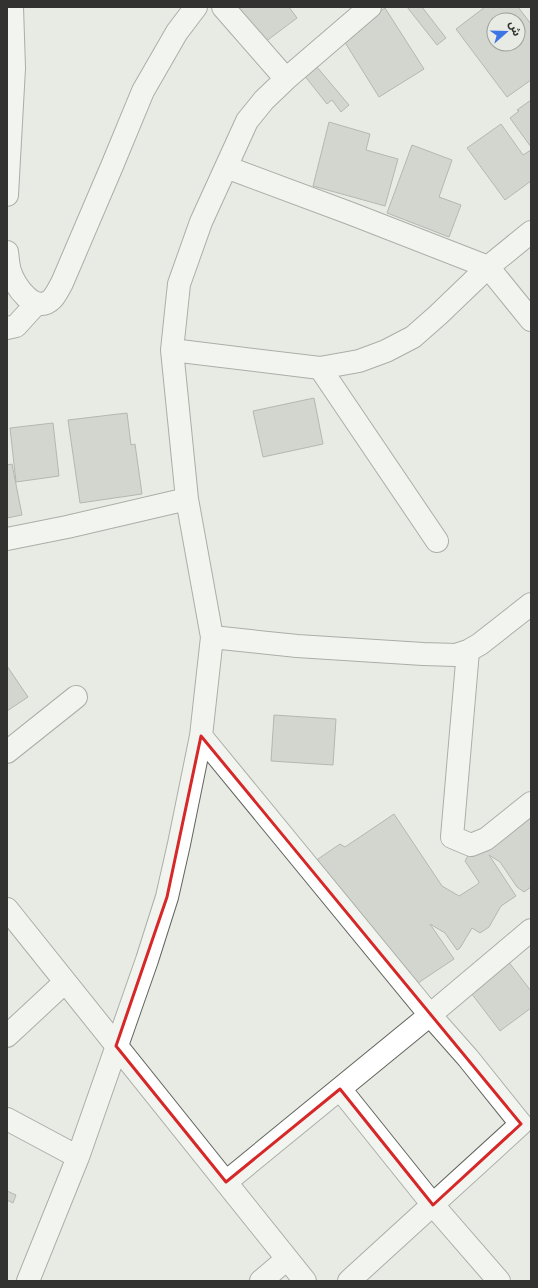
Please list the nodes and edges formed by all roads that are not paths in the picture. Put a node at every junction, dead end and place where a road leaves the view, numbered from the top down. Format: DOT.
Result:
graph roads {
  1 [pos="12,7"];
  2 [pos="196,7"];
  3 [pos="223,7"];
  4 [pos="370,7"];
  5 [pos="286,79"];
  6 [pos="226,167"];
  7 [pos="7,196"];
  8 [pos="531,232"];
  9 [pos="7,252"];
  10 [pos="488,267"];
  11 [pos="37,303"];
  12 [pos="531,320"];
  13 [pos="7,328"];
  14 [pos="172,350"];
  15 [pos="320,368"];
  16 [pos="187,499"];
  17 [pos="7,539"];
  18 [pos="437,541"];
  19 [pos="531,604"];
  20 [pos="212,637"];
  21 [pos="468,651"];
  22 [pos="76,698"];
  23 [pos="201,736"];
  24 [pos="7,752"];
  25 [pos="531,803"];
  26 [pos="7,909"];
  27 [pos="531,930"];
  28 [pos="65,982"];
  29 [pos="430,1015"];
  30 [pos="7,1036"];
  31 [pos="116,1046"];
  32 [pos="340,1089"];
  33 [pos="7,1120"];
  34 [pos="526,1130"];
  35 [pos="78,1157"];
  36 [pos="226,1182"];
  37 [pos="433,1205"];
  38 [pos="287,1259"];
  39 [pos="28,1281"];
  40 [pos="260,1281"];
  41 [pos="305,1281"];
  42 [pos="349,1281"];
  43 [pos="499,1281"];
  1 -- 7 [label="street"];
  2 -- 11 [label="street"];
  3 -- 5 [label="street"];
  4 -- 5 [label="street"];
  5 -- 6 [label="street"];
  6 -- 10 [label="street"];
  6 -- 14 [label="street"];
  8 -- 10 [label="street"];
  9 -- 11 [label="street"];
  10 -- 12 [label="street"];
  10 -- 15 [label="street"];
  11 -- 13 [label="street"];
  14 -- 15 [label="street"];
  14 -- 16 [label="street"];
  15 -- 18 [label="street"];
  16 -- 17 [label="street"];
  16 -- 20 [label="street"];
  19 -- 21 [label="street"];
  20 -- 21 [label="street"];
  20 -- 23 [label="street"];
  21 -- 25 [label="street"];
  22 -- 24 [label="street"];
  23 -- 29 [label="street"];
  23 -- 31 [label="street"];
  26 -- 28 [label="street"];
  27 -- 29 [label="street"];
  28 -- 30 [label="street"];
  28 -- 31 [label="street"];
  29 -- 32 [label="street"];
  29 -- 34 [label="street"];
  31 -- 35 [label="street"];
  31 -- 36 [label="street"];
  32 -- 36 [label="street"];
  32 -- 37 [label="street"];
  33 -- 35 [label="street"];
  34 -- 37 [label="street"];
  35 -- 39 [label="street"];
  36 -- 38 [label="street"];
  37 -- 42 [label="street"];
  37 -- 43 [label="street"];
  38 -- 40 [label="street"];
  38 -- 41 [label="street"];
}
